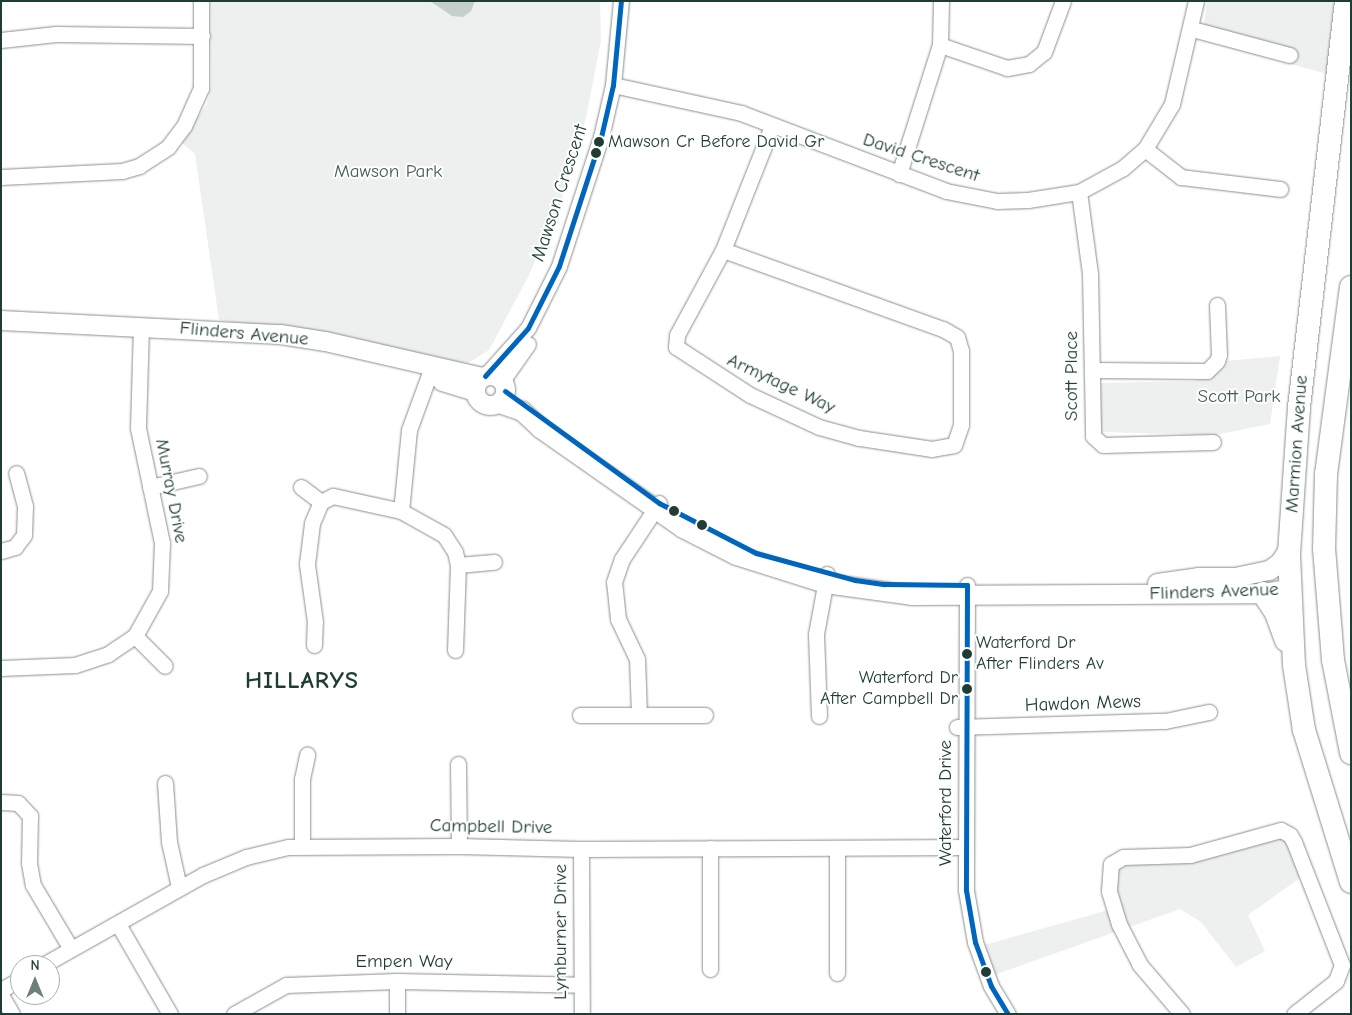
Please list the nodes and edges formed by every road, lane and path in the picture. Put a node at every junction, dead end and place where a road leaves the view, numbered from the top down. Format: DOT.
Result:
graph roads {
  1 [pos="201,1"];
  2 [pos="621,1"];
  3 [pos="630,1"];
  4 [pos="941,1"];
  5 [pos="1063,1"];
  6 [pos="1196,1"];
  7 [pos="1347,18"];
  8 [pos="1192,29"];
  9 [pos="202,36"];
  10 [pos="1,40"];
  11 [pos="940,45"];
  12 [pos="1290,55"];
  13 [pos="1344,76"];
  14 [pos="617,86"];
  15 [pos="772,126"];
  16 [pos="1145,149"];
  17 [pos="899,174"];
  18 [pos="1,177"];
  19 [pos="1280,189"];
  20 [pos="1079,192"];
  21 [pos="723,250"];
  22 [pos="1351,287"];
  23 [pos="1217,305"];
  24 [pos="1,320"];
  25 [pos="1,330"];
  26 [pos="140,331"];
  27 [pos="1092,370"];
  28 [pos="430,372"];
  29 [pos="491,386"];
  30 [pos="1213,442"];
  31 [pos="16,473"];
  32 [pos="199,476"];
  33 [pos="302,486"];
  34 [pos="150,487"];
  35 [pos="321,502"];
  36 [pos="656,506"];
  37 [pos="401,511"];
  38 [pos="1290,546"];
  39 [pos="1324,548"];
  40 [pos="1,551"];
  41 [pos="494,562"];
  42 [pos="458,565"];
  43 [pos="826,579"];
  44 [pos="1157,584"];
  45 [pos="1291,588"];
  46 [pos="961,590"];
  47 [pos="1263,593"];
  48 [pos="1328,608"];
  49 [pos="135,636"];
  50 [pos="314,645"];
  51 [pos="455,650"];
  52 [pos="1294,665"];
  53 [pos="164,666"];
  54 [pos="1,668"];
  55 [pos="1209,712"];
  56 [pos="580,715"];
  57 [pos="639,715"];
  58 [pos="705,715"];
  59 [pos="819,716"];
  60 [pos="961,727"];
  61 [pos="1351,753"];
  62 [pos="307,755"];
  63 [pos="458,764"];
  64 [pos="164,783"];
  65 [pos="1,802"];
  66 [pos="302,845"];
  67 [pos="460,846"];
  68 [pos="962,846"];
  69 [pos="710,848"];
  70 [pos="837,849"];
  71 [pos="581,850"];
  72 [pos="1351,882"];
  73 [pos="179,887"];
  74 [pos="118,924"];
  75 [pos="71,949"];
  76 [pos="60,956"];
  77 [pos="710,969"];
  78 [pos="837,973"];
  79 [pos="397,981"];
  80 [pos="580,985"];
  81 [pos="1,995"];
  82 [pos="12,1014"];
  83 [pos="170,1014"];
  84 [pos="234,1014"];
  85 [pos="397,1014"];
  86 [pos="582,1014"];
  87 [pos="999,1014"];
  88 [pos="1008,1014"];
  89 [pos="1182,1014"];
  90 [pos="1294,1014"];
  1 -- 9 [label="street"];
  2 -- 14 [label="street, Mawson Crescent"];
  3 -- 14 [label="street, Mawson Crescent"];
  4 -- 11 [label="street"];
  5 -- 11 [label="street"];
  6 -- 8 [label="street, David Crescent"];
  7 -- 13 [label="highway, Marmion Avenue"];
  8 -- 12 [label="street"];
  8 -- 16 [label="street, David Crescent"];
  9 -- 10 [label="street"];
  9 -- 18 [label="street"];
  11 -- 17 [label="street"];
  13 -- 38 [label="highway, Marmion Avenue"];
  14 -- 15 [label="street, David Crescent"];
  14 -- 29 [label="street, Mawson Crescent"];
  15 -- 17 [label="street, David Crescent"];
  15 -- 21 [label="street, Armytage Way"];
  16 -- 19 [label="street"];
  16 -- 20 [label="street, David Crescent"];
  17 -- 20 [label="street, David Crescent"];
  20 -- 27 [label="street, Scott Place"];
  21 -- 21 [label="street, Armytage Way"];
  22 -- 39 [label="highway, Marmion Avenue"];
  23 -- 27 [label="street"];
  24 -- 26 [label="main road, Flinders Avenue"];
  25 -- 26 [label="main road, Flinders Avenue"];
  26 -- 28 [label="main road, Flinders Avenue"];
  26 -- 34 [label="street, Murray Drive"];
  27 -- 30 [label="street, Scott Place"];
  28 -- 29 [label="main road, Flinders Avenue"];
  28 -- 37 [label="street"];
  29 -- 36 [label="main road, Flinders Avenue"];
  31 -- 40 [label="street"];
  32 -- 34 [label="street"];
  33 -- 35 [label="street"];
  34 -- 49 [label="street, Murray Drive"];
  35 -- 37 [label="street"];
  35 -- 50 [label="street"];
  36 -- 43 [label="main road, Flinders Avenue"];
  36 -- 57 [label="street"];
  37 -- 42 [label="street"];
  38 -- 44 [label="main road"];
  38 -- 45 [label="highway, Marmion Avenue"];
  39 -- 45 [label="highway"];
  39 -- 48 [label="highway, Marmion Avenue"];
  41 -- 42 [label="street"];
  42 -- 51 [label="street"];
  43 -- 46 [label="main road, Flinders Avenue"];
  43 -- 59 [label="street"];
  44 -- 45 [label="main road, Flinders Avenue"];
  44 -- 46 [label="main road, Flinders Avenue"];
  45 -- 47 [label="main road, Flinders Avenue"];
  45 -- 48 [label="highway"];
  45 -- 52 [label="highway, Marmion Avenue"];
  46 -- 47 [label="main road, Flinders Avenue"];
  46 -- 60 [label="street, Waterford Drive"];
  47 -- 52 [label="highway"];
  48 -- 61 [label="highway, Marmion Avenue"];
  49 -- 53 [label="street"];
  49 -- 54 [label="street, Murray Drive"];
  52 -- 72 [label="highway, Marmion Avenue"];
  55 -- 60 [label="street, Hawdon Mews"];
  56 -- 57 [label="street"];
  57 -- 58 [label="street"];
  60 -- 68 [label="street, Waterford Drive"];
  62 -- 66 [label="street"];
  63 -- 67 [label="street"];
  64 -- 73 [label="street"];
  65 -- 75 [label="street"];
  66 -- 67 [label="street, Campbell Drive"];
  66 -- 73 [label="street, Campbell Drive"];
  67 -- 71 [label="street, Campbell Drive"];
  68 -- 70 [label="street, Campbell Drive"];
  68 -- 87 [label="street, Waterford Drive"];
  68 -- 88 [label="street, Waterford Drive"];
  69 -- 70 [label="street, Campbell Drive"];
  69 -- 71 [label="street, Campbell Drive"];
  69 -- 77 [label="street"];
  70 -- 78 [label="street"];
  71 -- 80 [label="street, Lymburner Drive"];
  73 -- 74 [label="street, Campbell Drive"];
  74 -- 75 [label="street, Campbell Drive"];
  74 -- 83 [label="street"];
  75 -- 76 [label="street, Campbell Drive"];
  79 -- 80 [label="street, Empen Way"];
  79 -- 84 [label="street, Empen Way"];
  79 -- 85 [label="street"];
  80 -- 86 [label="street, Lymburner Drive"];
  81 -- 82 [label="street"];
  89 -- 90 [label="street"];
}
